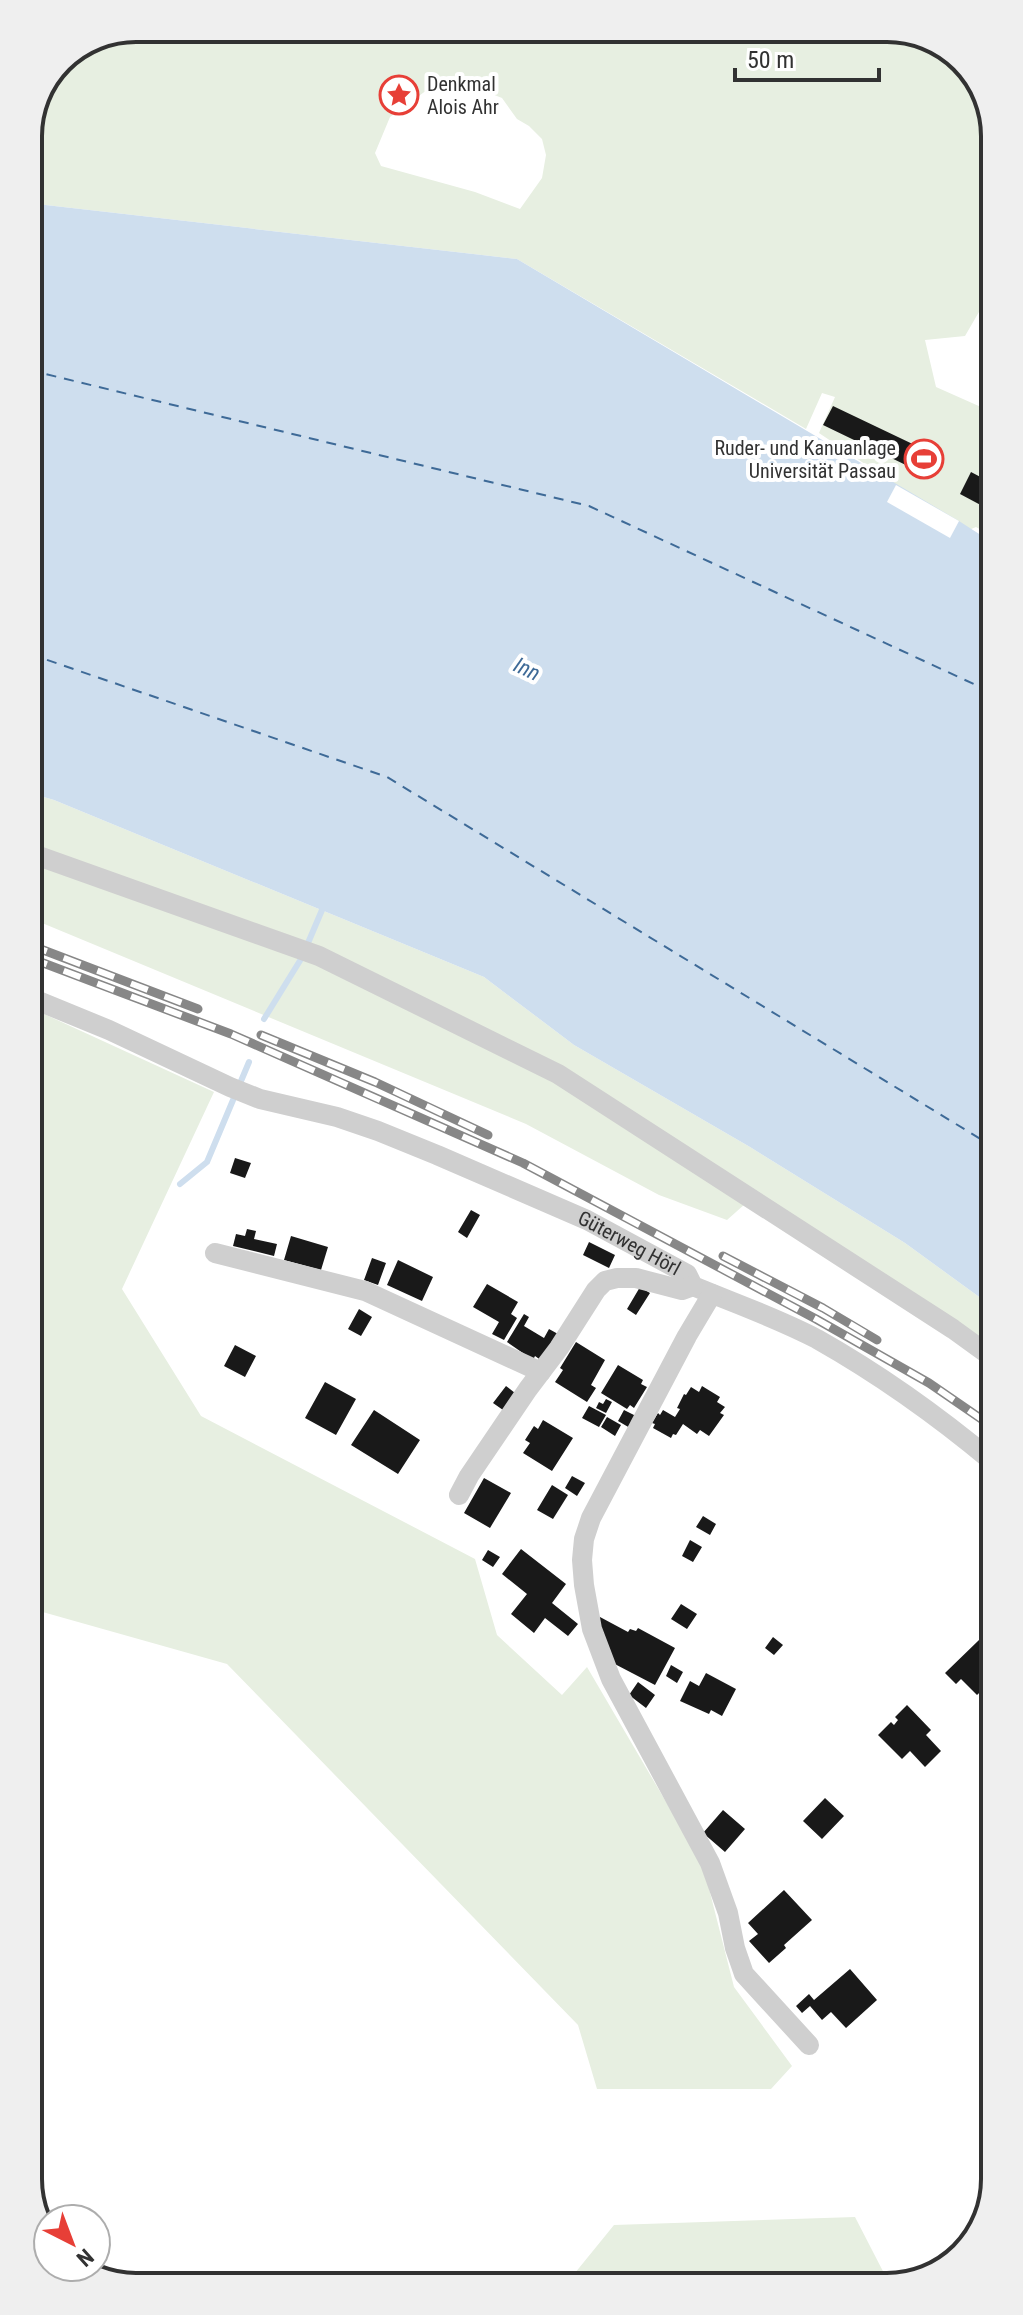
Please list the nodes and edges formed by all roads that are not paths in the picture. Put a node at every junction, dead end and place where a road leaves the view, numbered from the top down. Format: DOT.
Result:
graph roads {
  1 [pos="42,857"];
  2 [pos="42,1003"];
  3 [pos="215,1253"];
  4 [pos="702,1290"];
  5 [pos="981,1349"];
  6 [pos="541,1372"];
  7 [pos="981,1452"];
  8 [pos="459,1495"];
  9 [pos="809,2045"];
  1 -- 5 [label="street"];
  2 -- 4 [label="street, Güterweg Hörl"];
  3 -- 6 [label="street"];
  4 -- 6 [label="street"];
  4 -- 7 [label="street, Güterweg Hörl"];
  4 -- 9 [label="street"];
  6 -- 8 [label="street"];
}
